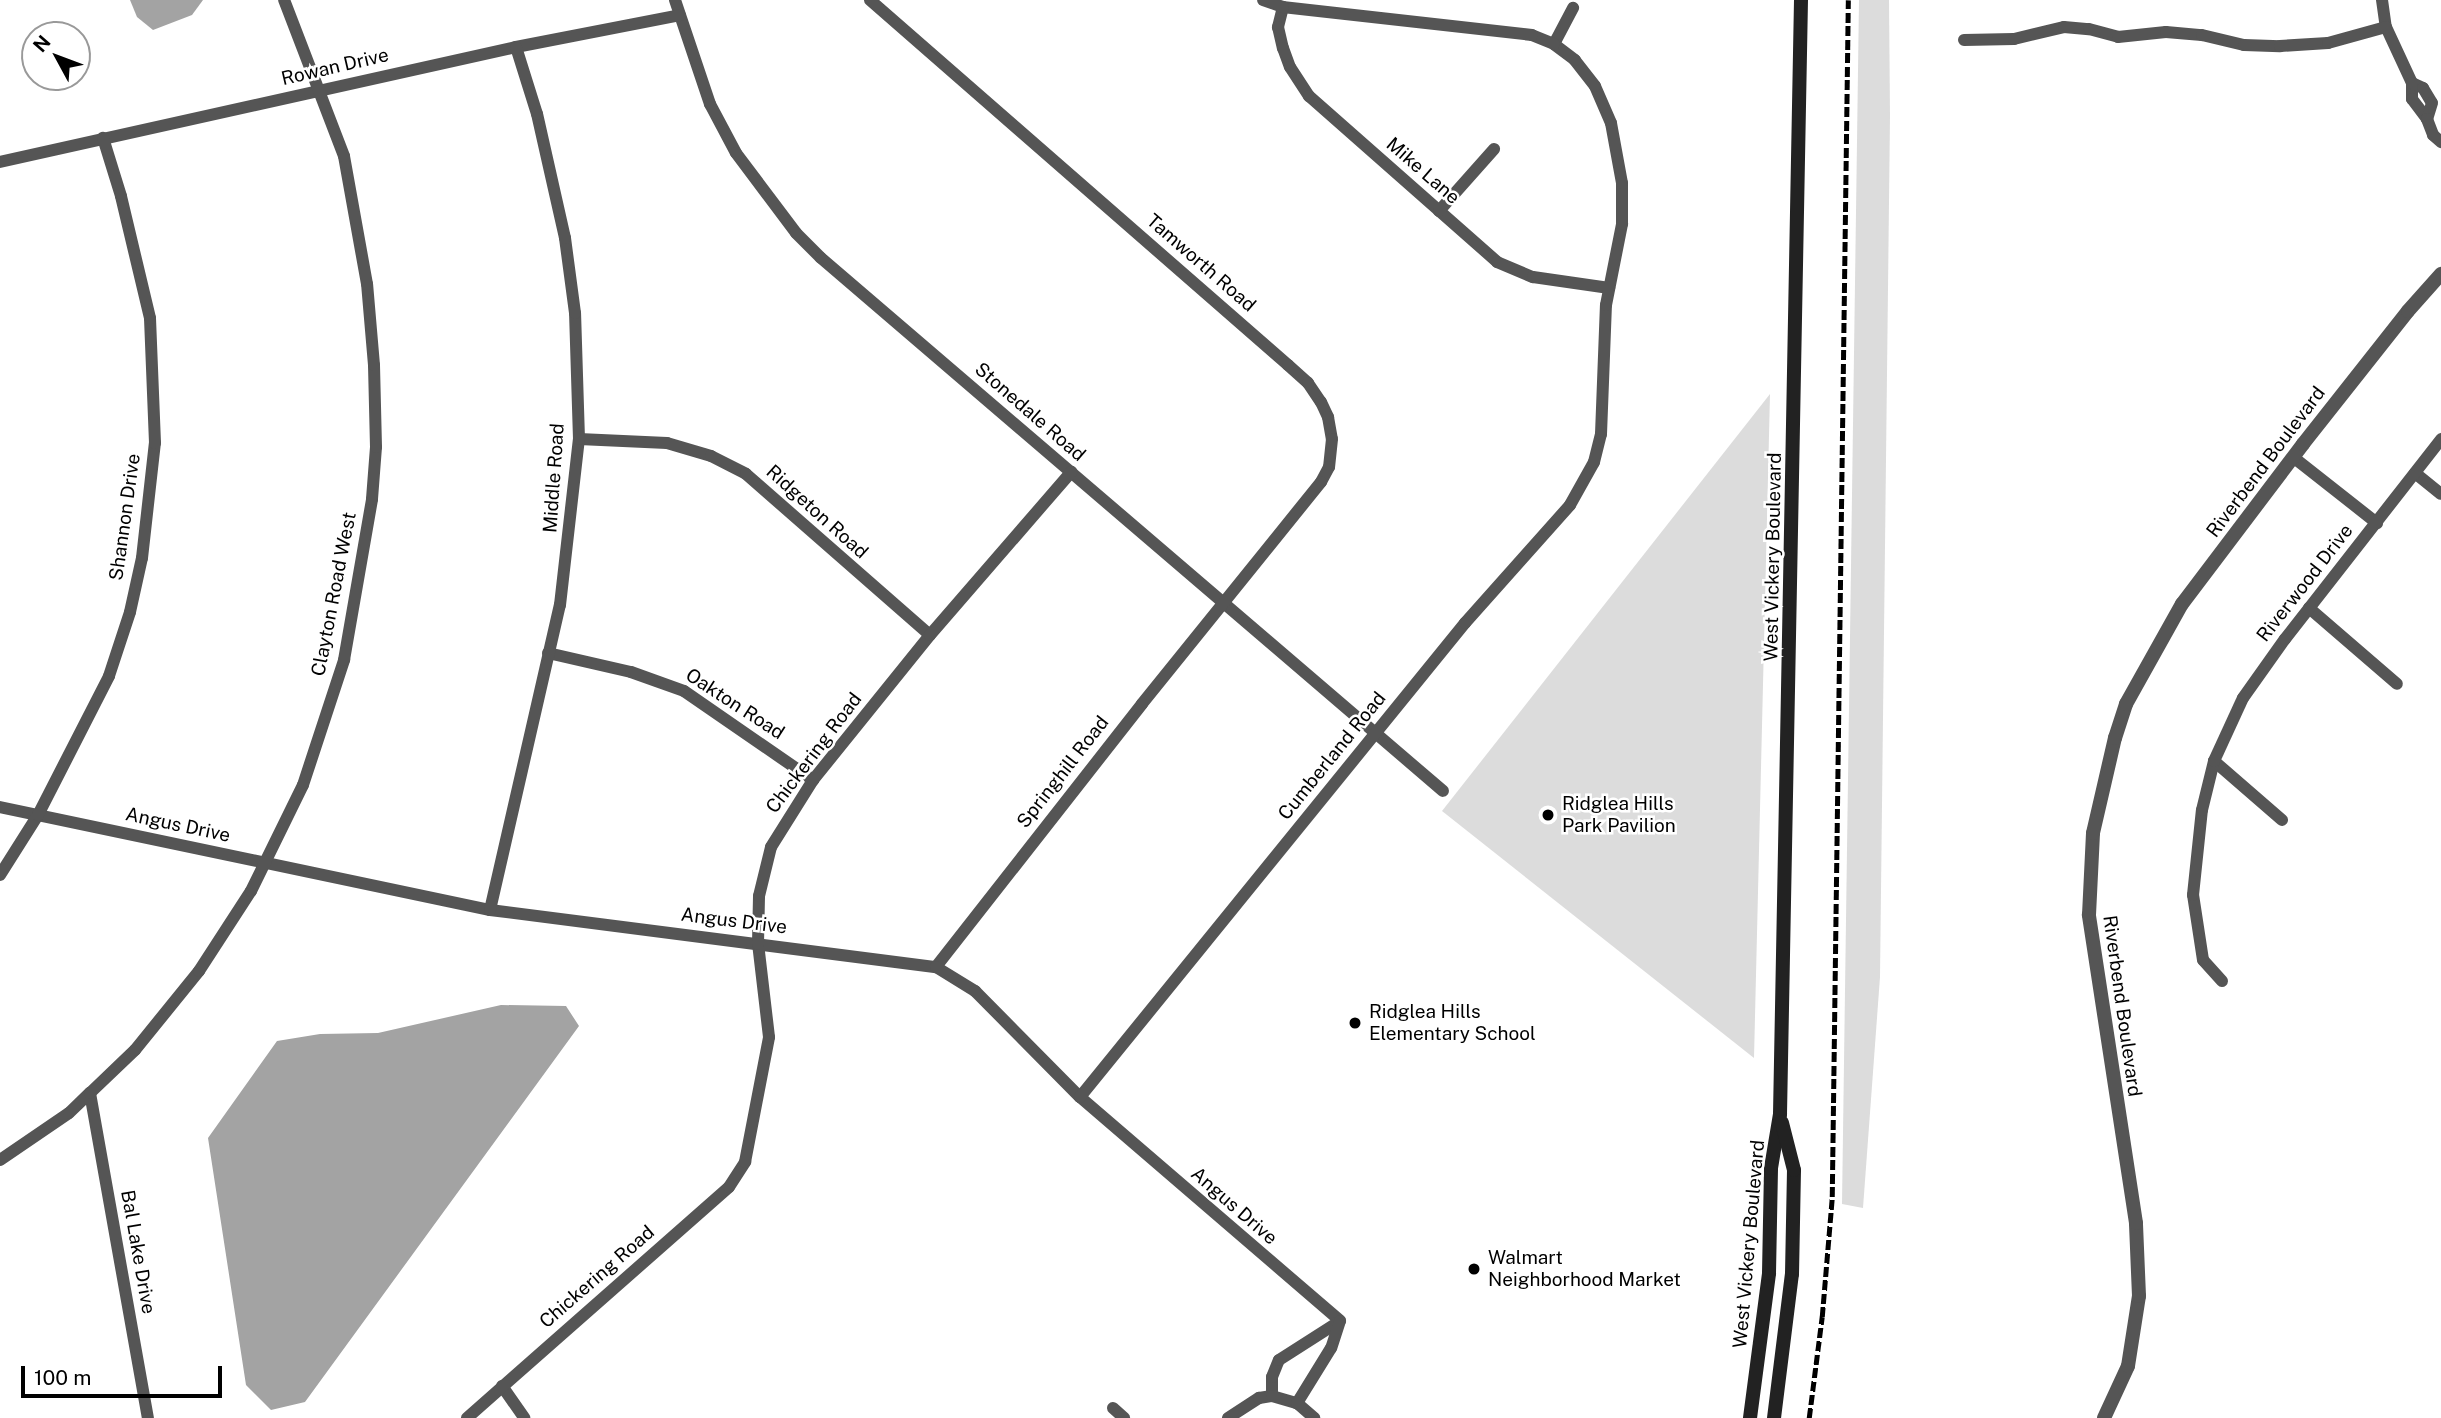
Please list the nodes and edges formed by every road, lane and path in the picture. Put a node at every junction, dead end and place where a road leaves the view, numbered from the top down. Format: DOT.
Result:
graph roads {
  1 [pos="284,0"];
  2 [pos="676,0"];
  3 [pos="870,0"];
  4 [pos="1263,0"];
  5 [pos="1801,0"];
  6 [pos="2382,0"];
  7 [pos="1283,7"];
  8 [pos="1573,8"];
  9 [pos="680,15"];
  10 [pos="2386,27"];
  11 [pos="1964,40"];
  12 [pos="1554,44"];
  13 [pos="516,47"];
  14 [pos="2412,83"];
  15 [pos="321,91"];
  16 [pos="2437,102"];
  17 [pos="2427,119"];
  18 [pos="103,138"];
  19 [pos="2441,142"];
  20 [pos="1494,149"];
  21 [pos="0,162"];
  22 [pos="1439,211"];
  23 [pos="2440,277"];
  24 [pos="1609,288"];
  25 [pos="579,439"];
  26 [pos="2441,439"];
  27 [pos="2293,457"];
  28 [pos="1071,472"];
  29 [pos="2415,472"];
  30 [pos="2441,494"];
  31 [pos="2377,523"];
  32 [pos="1224,603"];
  33 [pos="2309,608"];
  34 [pos="930,635"];
  35 [pos="548,653"];
  36 [pos="2397,684"];
  37 [pos="1376,734"];
  38 [pos="2214,761"];
  39 [pos="813,780"];
  40 [pos="1443,791"];
  41 [pos="0,807"];
  42 [pos="38,815"];
  43 [pos="2282,820"];
  44 [pos="266,863"];
  45 [pos="0,875"];
  46 [pos="490,910"];
  47 [pos="758,944"];
  48 [pos="936,967"];
  49 [pos="2222,981"];
  50 [pos="90,1093"];
  51 [pos="1080,1097"];
  52 [pos="1780,1115"];
  53 [pos="0,1160"];
  54 [pos="1340,1321"];
  55 [pos="502,1386"];
  56 [pos="1272,1396"];
  57 [pos="1297,1403"];
  58 [pos="1113,1408"];
  59 [pos="148,1418"];
  60 [pos="467,1418"];
  61 [pos="524,1418"];
  62 [pos="1124,1418"];
  63 [pos="1228,1418"];
  64 [pos="1314,1418"];
  65 [pos="1751,1418"];
  66 [pos="1774,1418"];
  67 [pos="2104,1418"];
  1 -- 15 [label="street, Clayton Road West"];
  2 -- 9 [label="street, Stonedale Road"];
  3 -- 32 [label="street, Tamworth Road"];
  4 -- 7 [label="street"];
  5 -- 52 [label="main road, West Vickery Boulevard"];
  6 -- 10 [label="street"];
  7 -- 12 [label="street"];
  7 -- 22 [label="street, Mike Lane"];
  8 -- 12 [label="street"];
  9 -- 13 [label="street, Rowan Drive"];
  9 -- 28 [label="street, Stonedale Road"];
  10 -- 11 [label="street"];
  10 -- 14 [label="street"];
  12 -- 24 [label="street, Cumberland Road"];
  13 -- 15 [label="street, Rowan Drive"];
  13 -- 25 [label="street, Middle Road"];
  14 -- 16 [label="street"];
  14 -- 17 [label="street"];
  15 -- 18 [label="street, Rowan Drive"];
  15 -- 44 [label="street, Clayton Road West"];
  16 -- 17 [label="street"];
  17 -- 19 [label="street"];
  18 -- 21 [label="street, Rowan Drive"];
  18 -- 42 [label="street, Shannon Drive"];
  20 -- 22 [label="street"];
  22 -- 24 [label="street, Mike Lane"];
  23 -- 27 [label="street, Riverbend Boulevard"];
  24 -- 37 [label="street, Cumberland Road"];
  25 -- 34 [label="street, Ridgeton Road"];
  25 -- 35 [label="street, Middle Road"];
  26 -- 29 [label="street, Riverwood Drive"];
  27 -- 31 [label="street"];
  27 -- 67 [label="street, Riverbend Boulevard"];
  28 -- 32 [label="street, Stonedale Road"];
  28 -- 34 [label="street, Chickering Road"];
  29 -- 30 [label="street"];
  29 -- 31 [label="street, Riverwood Drive"];
  31 -- 33 [label="street, Riverwood Drive"];
  32 -- 37 [label="street, Stonedale Road"];
  32 -- 48 [label="street, Springhill Road"];
  33 -- 36 [label="street"];
  33 -- 38 [label="street, Riverwood Drive"];
  34 -- 39 [label="street, Chickering Road"];
  35 -- 39 [label="street, Oakton Road"];
  35 -- 46 [label="street, Middle Road"];
  37 -- 40 [label="street, Stonedale Road"];
  37 -- 51 [label="street, Cumberland Road"];
  38 -- 43 [label="street"];
  38 -- 49 [label="street, Riverwood Drive"];
  39 -- 47 [label="street, Chickering Road"];
  41 -- 42 [label="street, Angus Drive"];
  42 -- 44 [label="street, Angus Drive"];
  42 -- 45 [label="street, Shannon Drive"];
  44 -- 46 [label="street, Angus Drive"];
  44 -- 50 [label="street, Clayton Road West"];
  46 -- 47 [label="street, Angus Drive"];
  47 -- 48 [label="street, Angus Drive"];
  47 -- 55 [label="street, Chickering Road"];
  48 -- 51 [label="street, Angus Drive"];
  50 -- 53 [label="street, Clayton Road West"];
  50 -- 59 [label="street, Bal Lake Drive"];
  51 -- 54 [label="street, Angus Drive"];
  52 -- 65 [label="main road, West Vickery Boulevard"];
  52 -- 66 [label="main road, West Vickery Boulevard"];
  54 -- 56 [label="street"];
  54 -- 57 [label="street"];
  55 -- 60 [label="street, Chickering Road"];
  55 -- 61 [label="street"];
  56 -- 57 [label="street"];
  56 -- 63 [label="street"];
  57 -- 64 [label="street"];
  58 -- 62 [label="street"];
}
